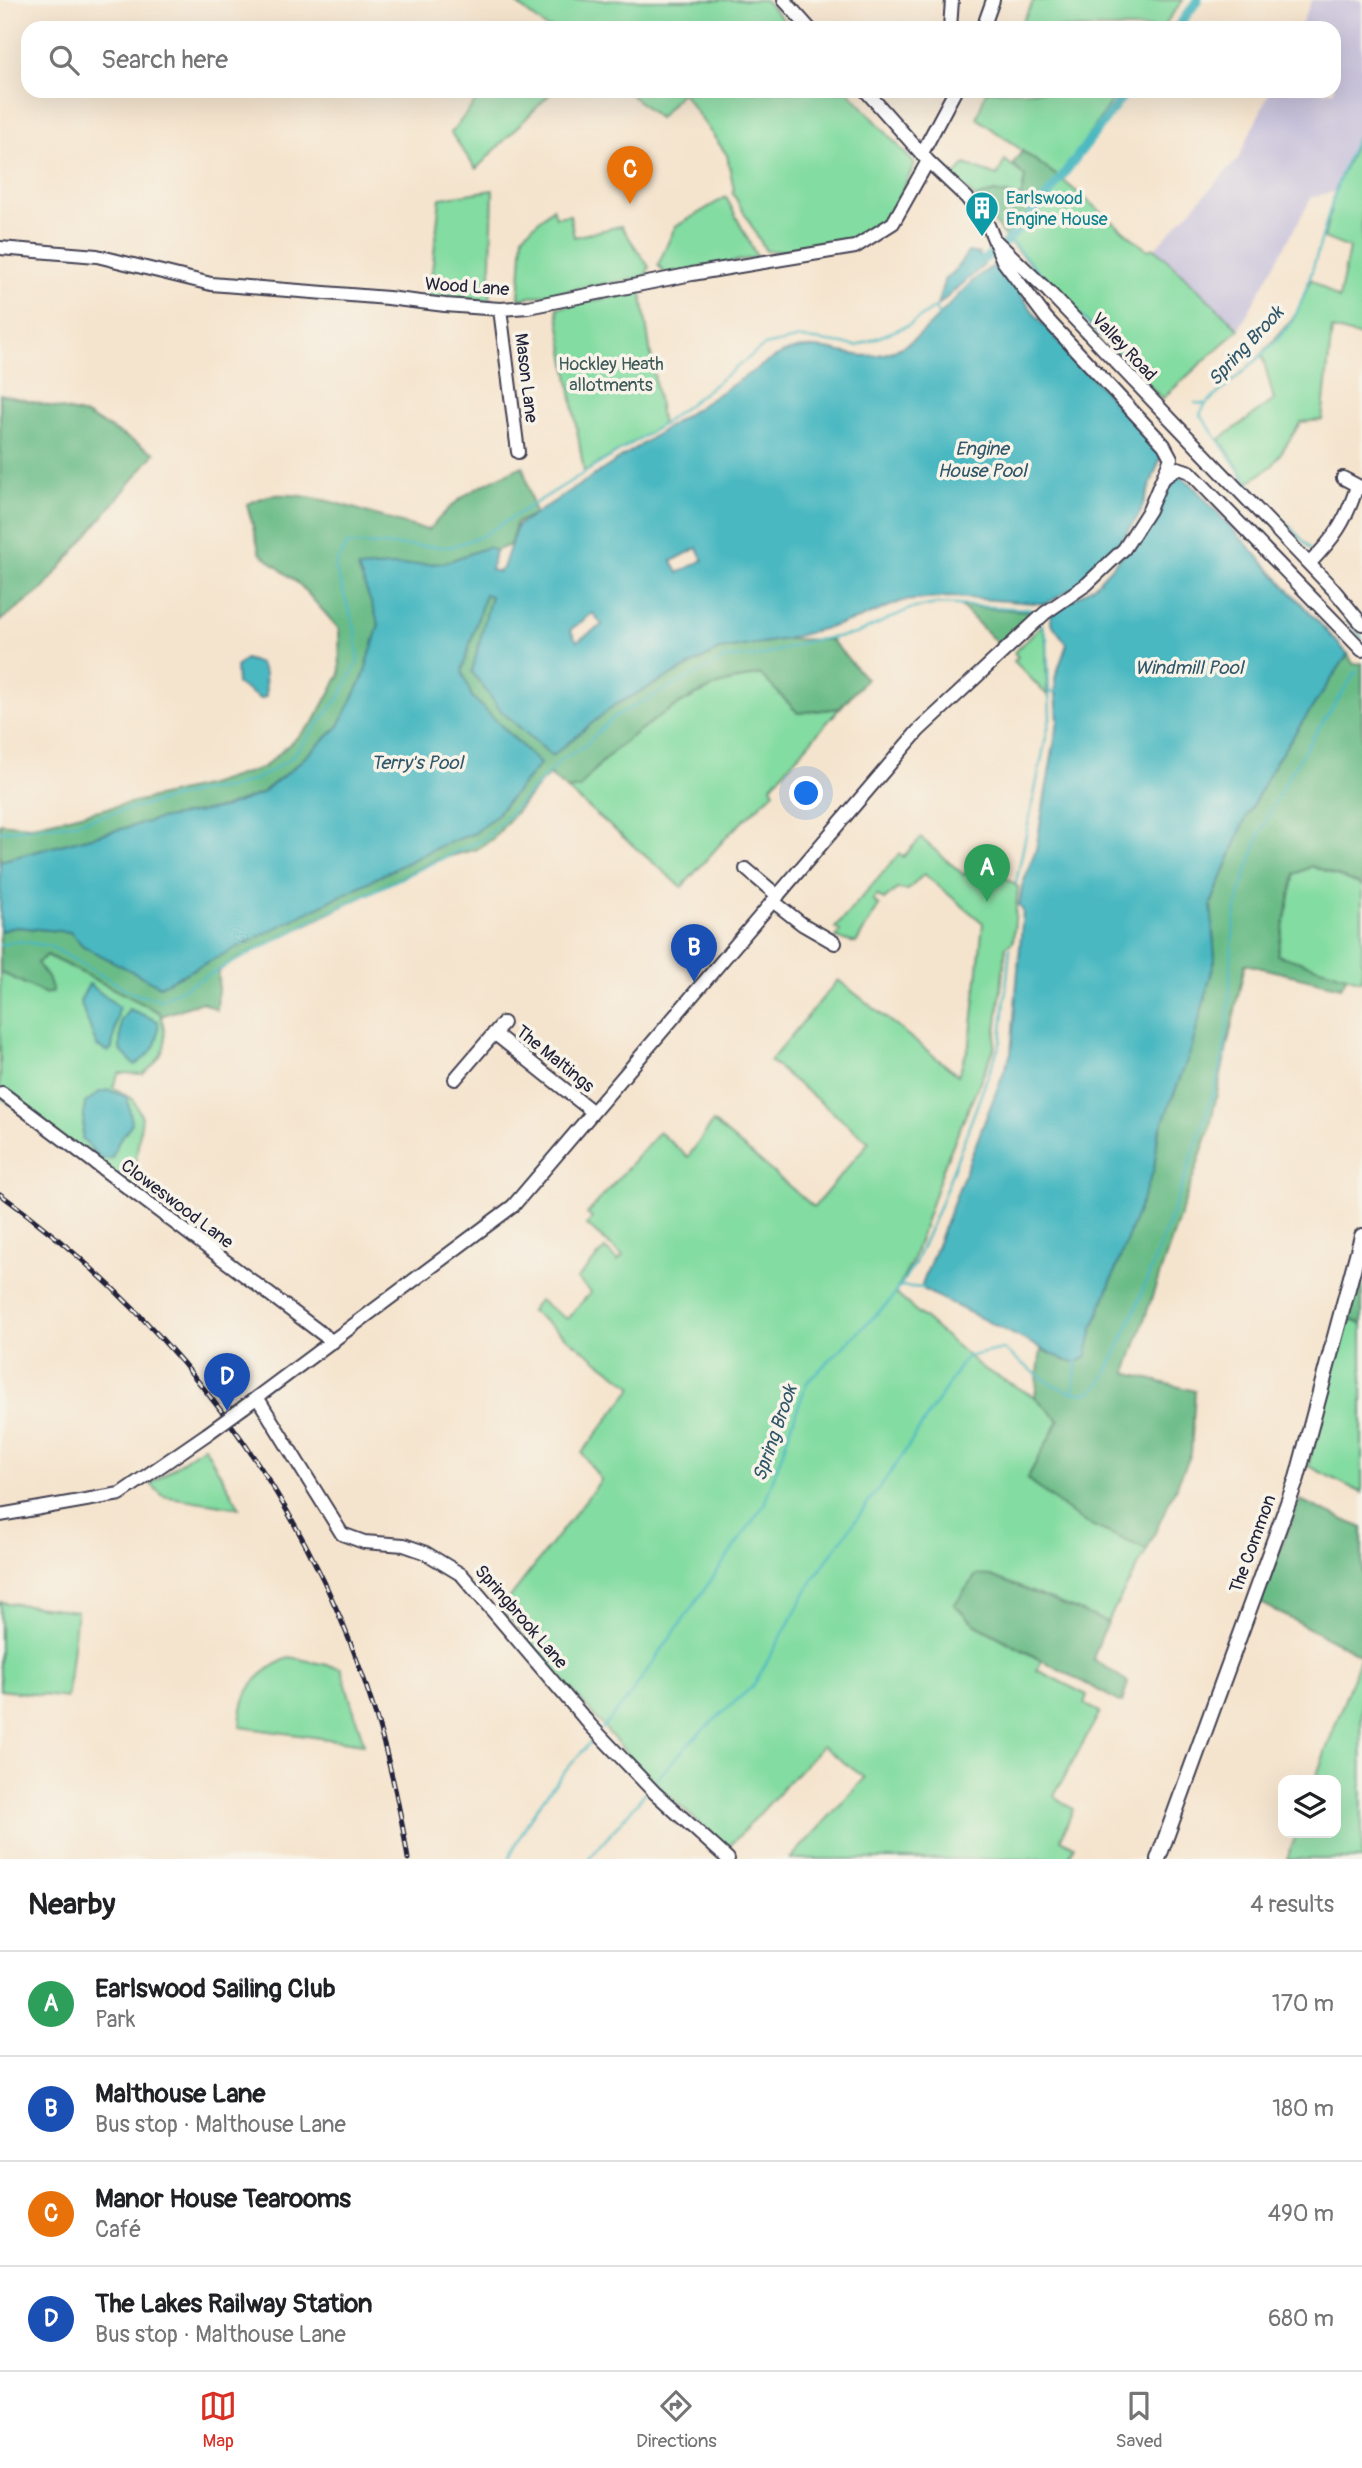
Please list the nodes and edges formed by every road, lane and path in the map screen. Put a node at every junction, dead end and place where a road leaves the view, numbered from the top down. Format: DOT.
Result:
graph roads {
  1 [pos="784,0"];
  2 [pos="953,0"];
  3 [pos="993,0"];
  4 [pos="803,21"];
  5 [pos="951,21"];
  6 [pos="986,21"];
  7 [pos="872,98"];
  8 [pos="952,98"];
  9 [pos="925,157"];
  10 [pos="996,242"];
  11 [pos="0,248"];
  12 [pos="500,309"];
  13 [pos="517,452"];
  14 [pos="1165,477"];
  15 [pos="1343,478"];
  16 [pos="1359,487"];
  17 [pos="1308,564"];
  18 [pos="1362,624"];
  19 [pos="1362,650"];
  20 [pos="746,869"];
  21 [pos="776,899"];
  22 [pos="835,943"];
  23 [pos="455,1079"];
  24 [pos="2,1093"];
  25 [pos="593,1112"];
  26 [pos="1362,1236"];
  27 [pos="333,1342"];
  28 [pos="257,1397"];
  29 [pos="0,1515"];
  30 [pos="729,1859"];
  31 [pos="1158,1859"];
  1 -- 4 [label="street"];
  2 -- 5 [label="street"];
  3 -- 6 [label="street"];
  7 -- 9 [label="street, Valley Road"];
  8 -- 9 [label="street, Wood Lane"];
  9 -- 10 [label="street, Valley Road"];
  9 -- 12 [label="street, Wood Lane"];
  10 -- 14 [label="street"];
  10 -- 17 [label="street, Valley Road"];
  11 -- 12 [label="street, Wood Lane"];
  12 -- 13 [label="street, Mason Lane"];
  14 -- 19 [label="street"];
  14 -- 21 [label="street"];
  15 -- 16 [label="street"];
  16 -- 17 [label="street"];
  17 -- 18 [label="street, Valley Road"];
  20 -- 21 [label="street"];
  21 -- 22 [label="street"];
  21 -- 25 [label="street"];
  23 -- 25 [label="street, The Maltings"];
  24 -- 27 [label="street, Cloweswood Lane"];
  25 -- 27 [label="street"];
  26 -- 31 [label="main road, The Common"];
  27 -- 28 [label="street"];
  28 -- 29 [label="street, bridge"];
  28 -- 30 [label="street, Springbrook Lane"];
}
